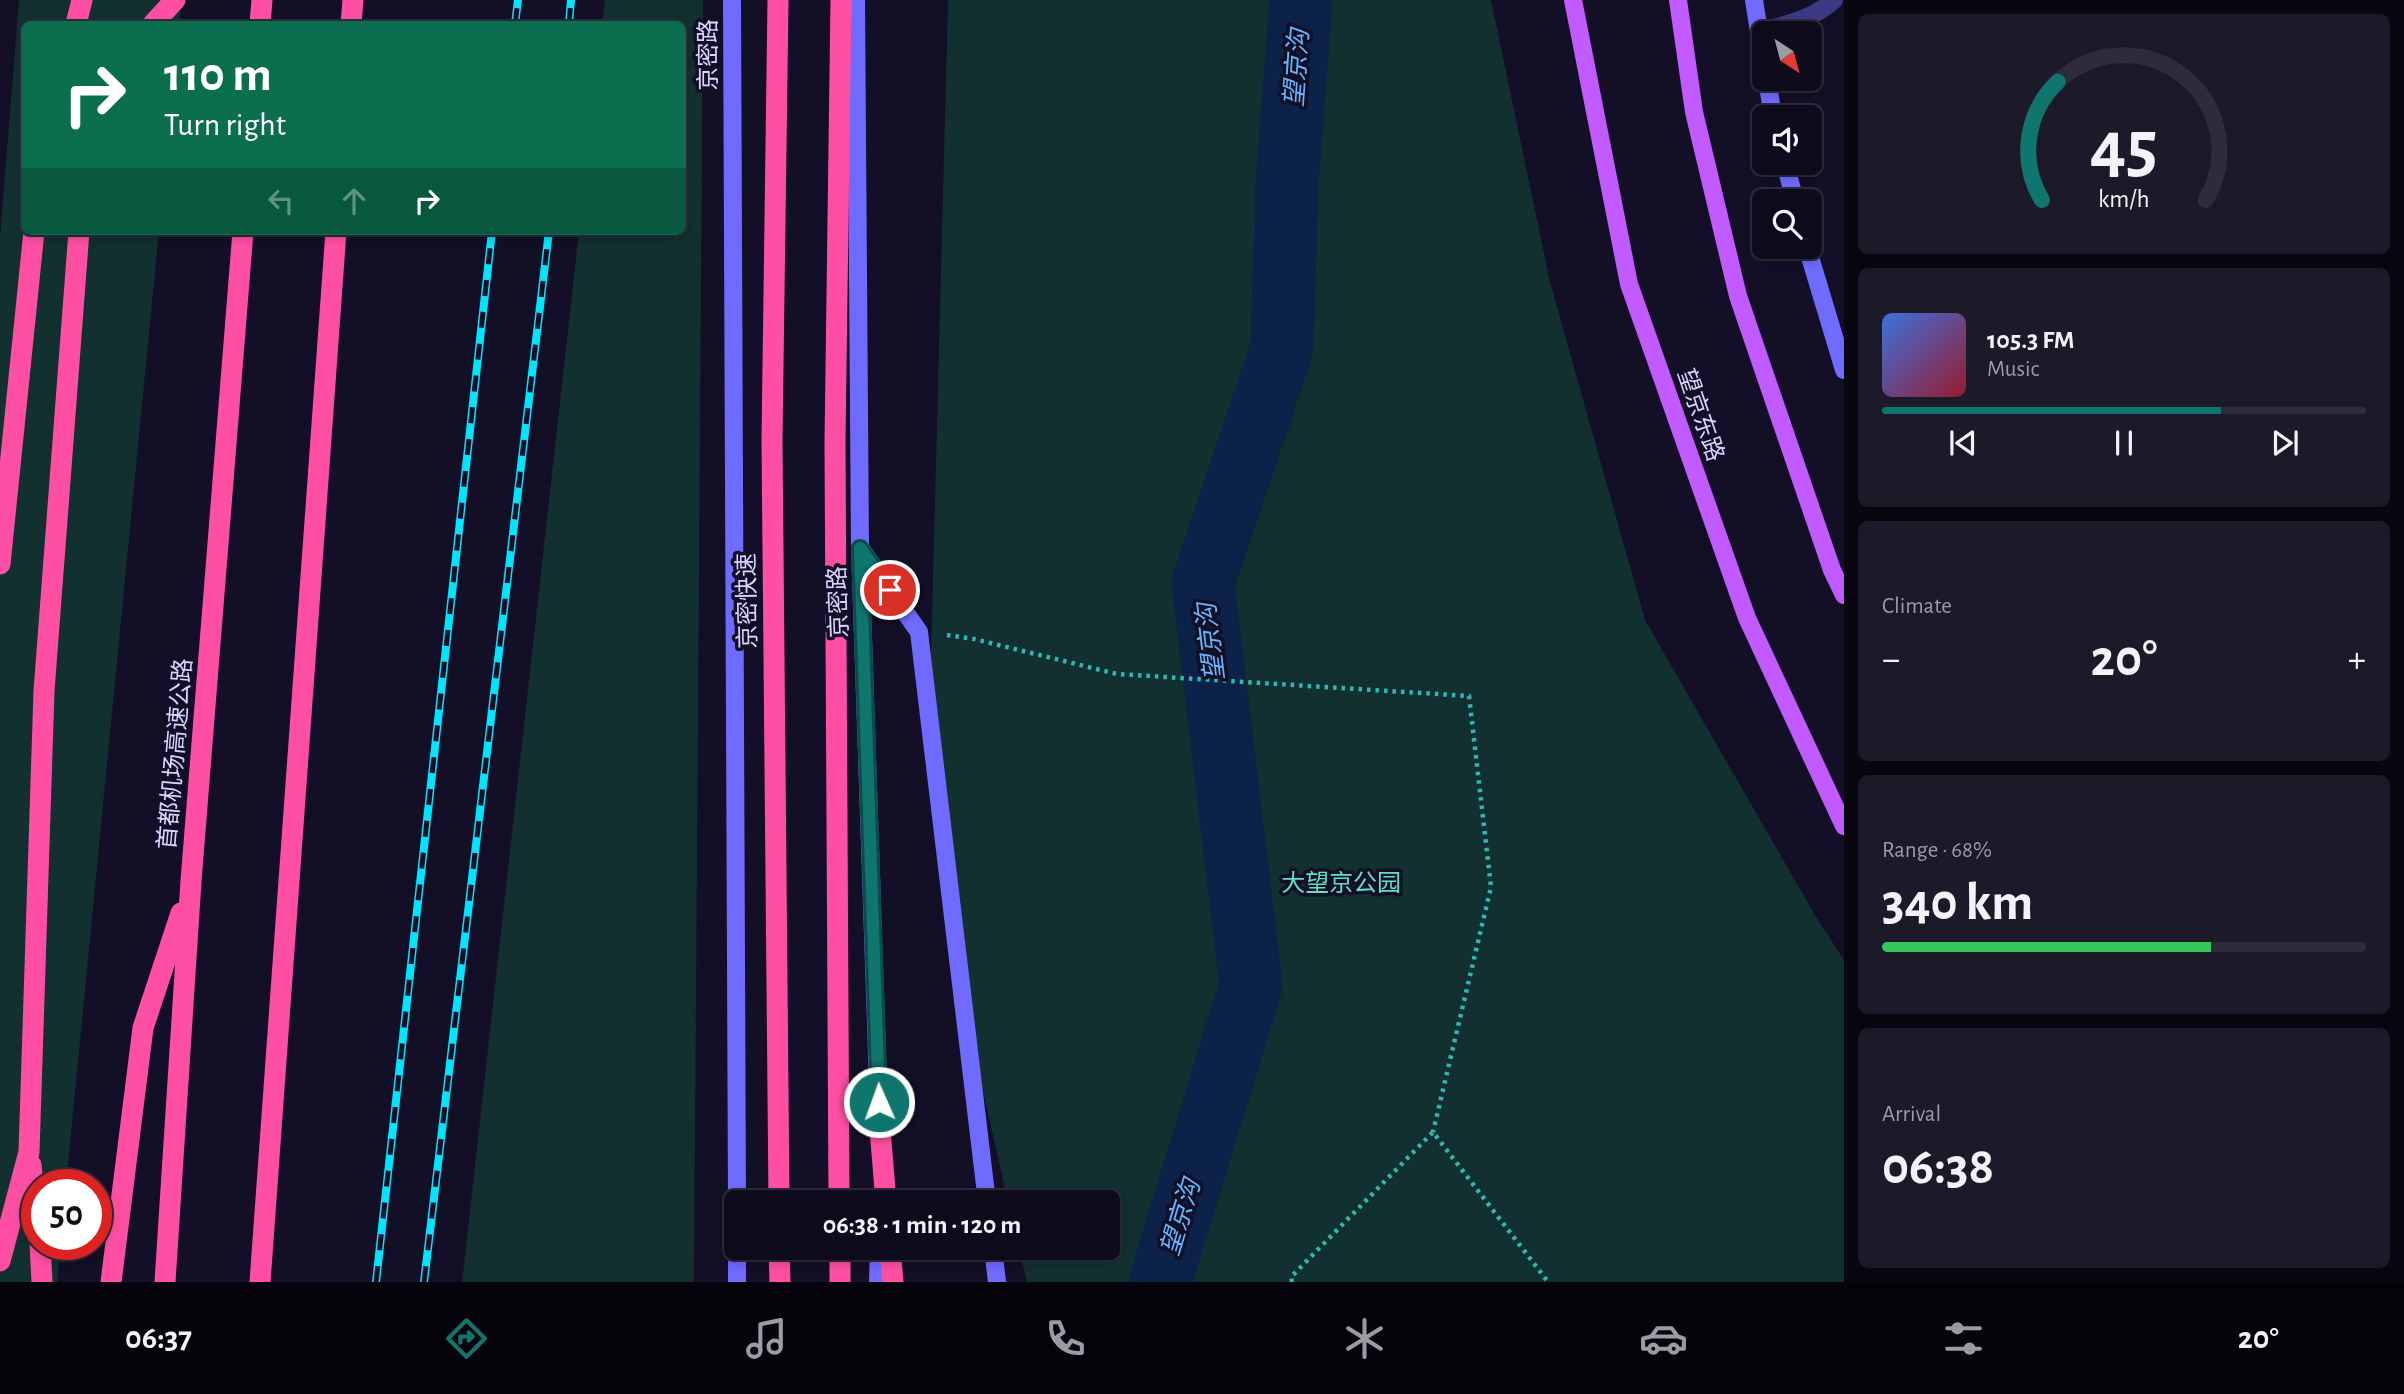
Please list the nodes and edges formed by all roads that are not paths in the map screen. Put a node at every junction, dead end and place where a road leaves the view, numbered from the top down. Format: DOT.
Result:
graph roads {
  1 [pos="82,0"];
  2 [pos="175,0"];
  3 [pos="262,0"];
  4 [pos="353,0"];
  5 [pos="733,0"];
  6 [pos="778,0"];
  7 [pos="841,0"];
  8 [pos="856,0"];
  9 [pos="1573,0"];
  10 [pos="1678,0"];
  11 [pos="1754,0"];
  12 [pos="1834,0"];
  13 [pos="77,21"];
  14 [pos="156,21"];
  15 [pos="260,21"];
  16 [pos="351,21"];
  17 [pos="1757,21"];
  18 [pos="1793,21"];
  19 [pos="34,235"];
  20 [pos="79,235"];
  21 [pos="243,235"];
  22 [pos="336,235"];
  23 [pos="1811,259"];
  24 [pos="1844,370"];
  25 [pos="860,548"];
  26 [pos="0,564"];
  27 [pos="1844,595"];
  28 [pos="1844,826"];
  29 [pos="191,881"];
  30 [pos="880,1129"];
  31 [pos="29,1152"];
  32 [pos="31,1169"];
  33 [pos="737,1190"];
  34 [pos="779,1190"];
  35 [pos="839,1190"];
  36 [pos="879,1190"];
  37 [pos="885,1190"];
  38 [pos="986,1190"];
  39 [pos="41,1260"];
  40 [pos="737,1260"];
  41 [pos="779,1260"];
  42 [pos="840,1260"];
  43 [pos="879,1260"];
  44 [pos="891,1260"];
  45 [pos="994,1260"];
  46 [pos="0,1261"];
  47 [pos="42,1282"];
  48 [pos="110,1282"];
  49 [pos="165,1282"];
  50 [pos="260,1282"];
  51 [pos="737,1282"];
  52 [pos="780,1282"];
  53 [pos="840,1282"];
  54 [pos="878,1282"];
  55 [pos="893,1282"];
  56 [pos="997,1282"];
  1 -- 13 [label="highway"];
  2 -- 14 [label="highway"];
  3 -- 15 [label="highway"];
  4 -- 16 [label="highway"];
  5 -- 33 [label="main road, 京密路"];
  6 -- 34 [label="highway, 京密快速"];
  7 -- 35 [label="highway"];
  8 -- 25 [label="main road, 京密路"];
  9 -- 28 [label="main road, 望京东路"];
  10 -- 27 [label="main road"];
  11 -- 17 [label="main road"];
  12 -- 18 [label="lane"];
  19 -- 26 [label="highway"];
  20 -- 31 [label="highway"];
  21 -- 29 [label="highway, 首都机场高速公路"];
  22 -- 50 [label="highway"];
  23 -- 24 [label="main road"];
  25 -- 30 [label="main road, 京密路"];
  25 -- 38 [label="main road"];
  29 -- 48 [label="highway"];
  29 -- 49 [label="highway, 首都机场高速公路"];
  30 -- 36 [label="main road, 京密路"];
  30 -- 37 [label="highway"];
  31 -- 32 [label="highway"];
  31 -- 46 [label="highway"];
  39 -- 47 [label="highway"];
  40 -- 51 [label="main road"];
  41 -- 52 [label="highway"];
  42 -- 53 [label="highway"];
  43 -- 54 [label="main road"];
  44 -- 55 [label="highway"];
  45 -- 56 [label="main road"];
}
